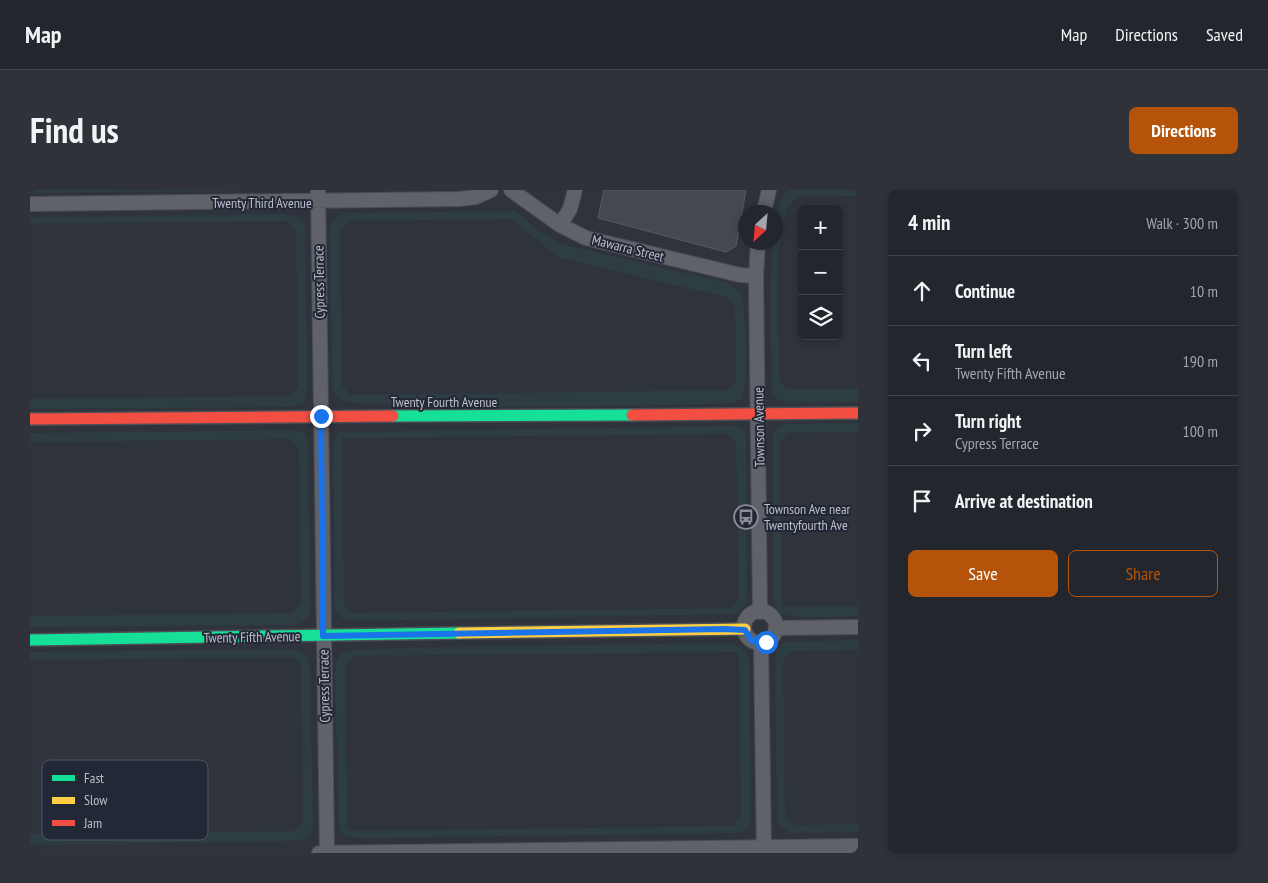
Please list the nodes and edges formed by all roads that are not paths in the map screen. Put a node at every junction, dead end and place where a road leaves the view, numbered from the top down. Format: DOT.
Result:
graph roads {
  1 [pos="491,190"];
  2 [pos="512,190"];
  3 [pos="575,190"];
  4 [pos="769,190"];
  5 [pos="318,196"];
  6 [pos="30,204"];
  7 [pos="766,205"];
  8 [pos="560,225"];
  9 [pos="758,250"];
  10 [pos="756,276"];
  11 [pos="858,413"];
  12 [pos="760,414"];
  13 [pos="321,416"];
  14 [pos="30,419"];
  15 [pos="760,612"];
  16 [pos="858,627"];
  17 [pos="776,628"];
  18 [pos="745,630"];
  19 [pos="323,636"];
  20 [pos="30,640"];
  21 [pos="761,643"];
  22 [pos="858,846"];
  23 [pos="763,850"];
  24 [pos="319,853"];
  25 [pos="327,853"];
  1 -- 5 [label="street, Twenty Third Avenue"];
  2 -- 8 [label="street, Mawarra Street"];
  3 -- 8 [label="street"];
  4 -- 7 [label="street"];
  5 -- 6 [label="street, Twenty Third Avenue"];
  5 -- 13 [label="street, Cypress Terrace"];
  8 -- 10 [label="street, Mawarra Street"];
  9 -- 10 [label="street, Townson Avenue"];
  10 -- 12 [label="street, Townson Avenue"];
  11 -- 12 [label="street, Twenty Fourth Avenue"];
  12 -- 13 [label="street, Twenty Fourth Avenue"];
  12 -- 15 [label="street, Townson Avenue"];
  13 -- 14 [label="street, Twenty Fourth Avenue"];
  13 -- 19 [label="street, Cypress Terrace"];
  15 -- 17 [label="street"];
  15 -- 18 [label="street"];
  16 -- 17 [label="street"];
  17 -- 21 [label="street"];
  18 -- 19 [label="street, Twenty Fifth Avenue"];
  18 -- 21 [label="street"];
  19 -- 20 [label="street, Twenty Fifth Avenue"];
  19 -- 25 [label="street, Cypress Terrace"];
  21 -- 23 [label="street"];
  22 -- 23 [label="street"];
  23 -- 25 [label="street"];
  24 -- 25 [label="street"];
}
